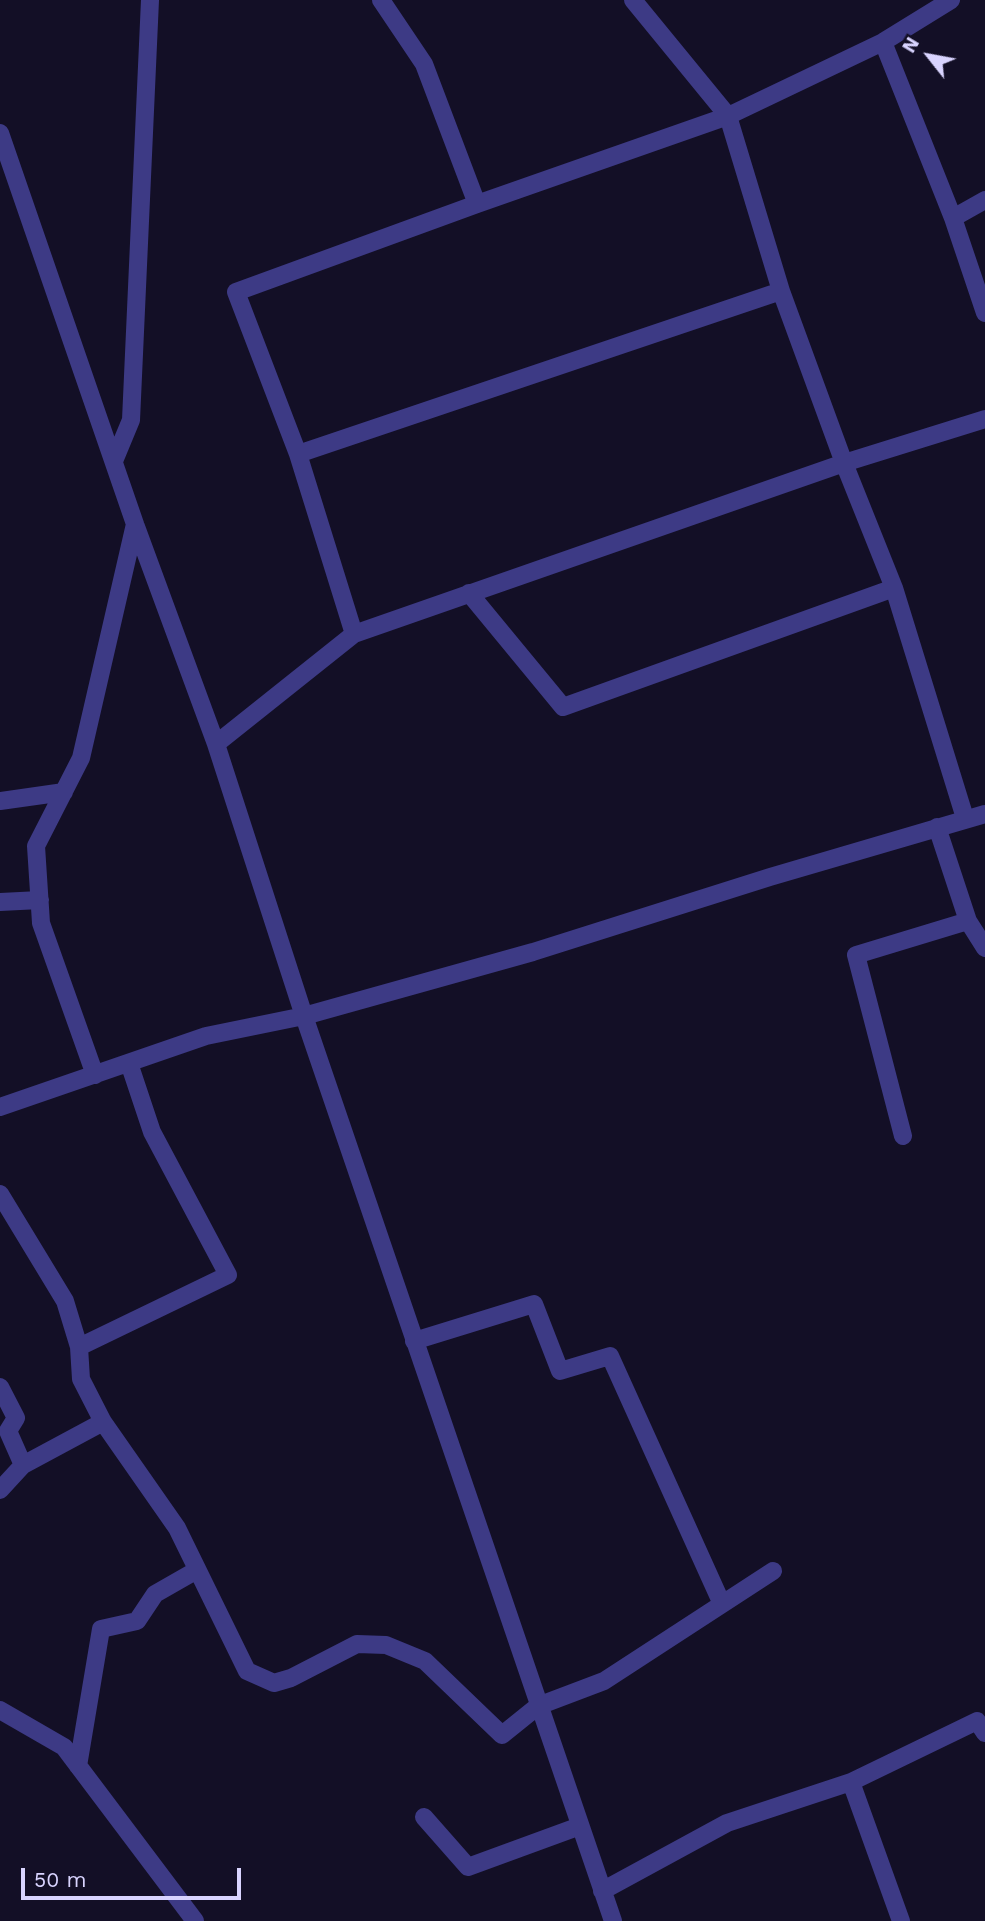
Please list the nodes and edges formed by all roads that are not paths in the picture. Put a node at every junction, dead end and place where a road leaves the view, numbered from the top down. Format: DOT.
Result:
graph roads {
  1 [pos="150,0"];
  2 [pos="381,0"];
  3 [pos="633,0"];
  4 [pos="951,0"];
  5 [pos="883,42"];
  6 [pos="728,116"];
  7 [pos="0,133"];
  8 [pos="985,200"];
  9 [pos="478,204"];
  10 [pos="953,218"];
  11 [pos="780,291"];
  12 [pos="985,313"];
  13 [pos="985,419"];
  14 [pos="298,454"];
  15 [pos="114,461"];
  16 [pos="844,463"];
  17 [pos="135,524"];
  18 [pos="894,588"];
  19 [pos="469,593"];
  20 [pos="354,634"];
  21 [pos="216,744"];
  22 [pos="64,792"];
  23 [pos="0,801"];
  24 [pos="985,814"];
  25 [pos="965,818"];
  26 [pos="937,827"];
  27 [pos="40,900"];
  28 [pos="0,902"];
  29 [pos="968,921"];
  30 [pos="985,948"];
  31 [pos="304,1016"];
  32 [pos="130,1063"];
  33 [pos="95,1075"];
  34 [pos="0,1107"];
  35 [pos="903,1136"];
  36 [pos="0,1194"];
  37 [pos="414,1341"];
  38 [pos="79,1347"];
  39 [pos="0,1387"];
  40 [pos="103,1422"];
  41 [pos="23,1465"];
  42 [pos="0,1490"];
  43 [pos="197,1570"];
  44 [pos="773,1571"];
  45 [pos="722,1604"];
  46 [pos="538,1706"];
  47 [pos="0,1710"];
  48 [pos="983,1723"];
  49 [pos="78,1766"];
  50 [pos="851,1782"];
  51 [pos="424,1817"];
  52 [pos="580,1826"];
  53 [pos="601,1891"];
  54 [pos="195,1921"];
  55 [pos="613,1921"];
  56 [pos="901,1921"];
  1 -- 15 [label="street"];
  2 -- 9 [label="street"];
  3 -- 6 [label="street"];
  4 -- 5 [label="street"];
  5 -- 6 [label="street"];
  5 -- 10 [label="street"];
  6 -- 9 [label="street"];
  6 -- 11 [label="street"];
  7 -- 15 [label="street"];
  8 -- 10 [label="street"];
  9 -- 14 [label="street"];
  10 -- 12 [label="street"];
  11 -- 14 [label="street"];
  11 -- 16 [label="street"];
  13 -- 16 [label="street"];
  14 -- 20 [label="street"];
  15 -- 17 [label="street"];
  16 -- 18 [label="street"];
  16 -- 19 [label="street"];
  17 -- 21 [label="street"];
  17 -- 22 [label="street"];
  18 -- 19 [label="street"];
  18 -- 25 [label="street"];
  19 -- 20 [label="street"];
  20 -- 21 [label="street"];
  21 -- 31 [label="street"];
  22 -- 23 [label="street"];
  22 -- 27 [label="street"];
  24 -- 25 [label="street"];
  25 -- 26 [label="street"];
  26 -- 29 [label="street"];
  26 -- 31 [label="street"];
  27 -- 28 [label="street"];
  27 -- 33 [label="street"];
  29 -- 30 [label="street"];
  29 -- 35 [label="street"];
  31 -- 32 [label="street"];
  31 -- 37 [label="street"];
  32 -- 33 [label="street"];
  32 -- 38 [label="street"];
  33 -- 34 [label="street"];
  36 -- 38 [label="street"];
  37 -- 45 [label="street"];
  37 -- 46 [label="street"];
  38 -- 40 [label="street"];
  39 -- 41 [label="street"];
  40 -- 41 [label="street"];
  40 -- 43 [label="street"];
  41 -- 42 [label="street"];
  43 -- 46 [label="street"];
  43 -- 49 [label="street"];
  44 -- 45 [label="street"];
  45 -- 46 [label="street"];
  46 -- 52 [label="street"];
  47 -- 49 [label="street"];
  48 -- 50 [label="street"];
  49 -- 54 [label="street"];
  50 -- 53 [label="street"];
  50 -- 56 [label="street"];
  51 -- 52 [label="street"];
  52 -- 53 [label="street"];
  53 -- 55 [label="street"];
}
